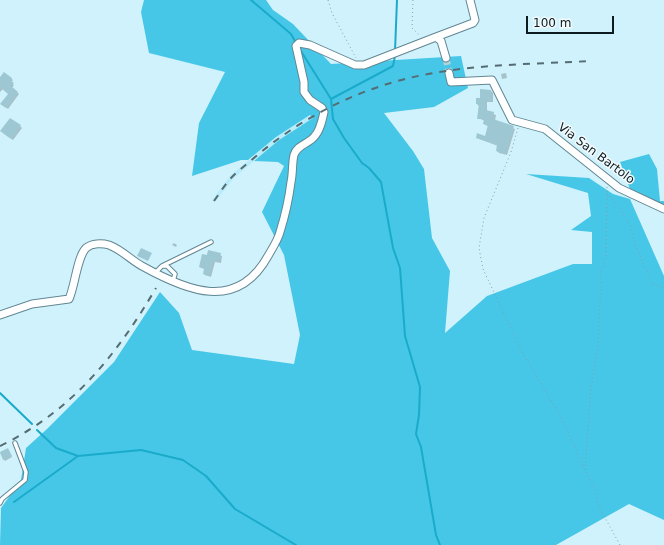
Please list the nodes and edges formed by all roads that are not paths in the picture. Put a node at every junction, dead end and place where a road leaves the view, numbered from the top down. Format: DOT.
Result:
graph roads {
  1 [pos="470,0"];
  2 [pos="436,37"];
  3 [pos="446,58"];
  4 [pos="449,74"];
  5 [pos="664,209"];
  6 [pos="211,242"];
  7 [pos="162,266"];
  8 [pos="155,273"];
  9 [pos="173,282"];
  10 [pos="0,315"];
  11 [pos="14,443"];
  12 [pos="0,503"];
  1 -- 2 [label="street"];
  2 -- 3 [label="street"];
  2 -- 9 [label="street"];
  4 -- 5 [label="street, Via San Bartolo"];
  6 -- 7 [label="lane"];
  7 -- 8 [label="lane"];
  7 -- 9 [label="lane"];
  8 -- 9 [label="street"];
  8 -- 10 [label="street"];
  11 -- 12 [label="lane"];
}
